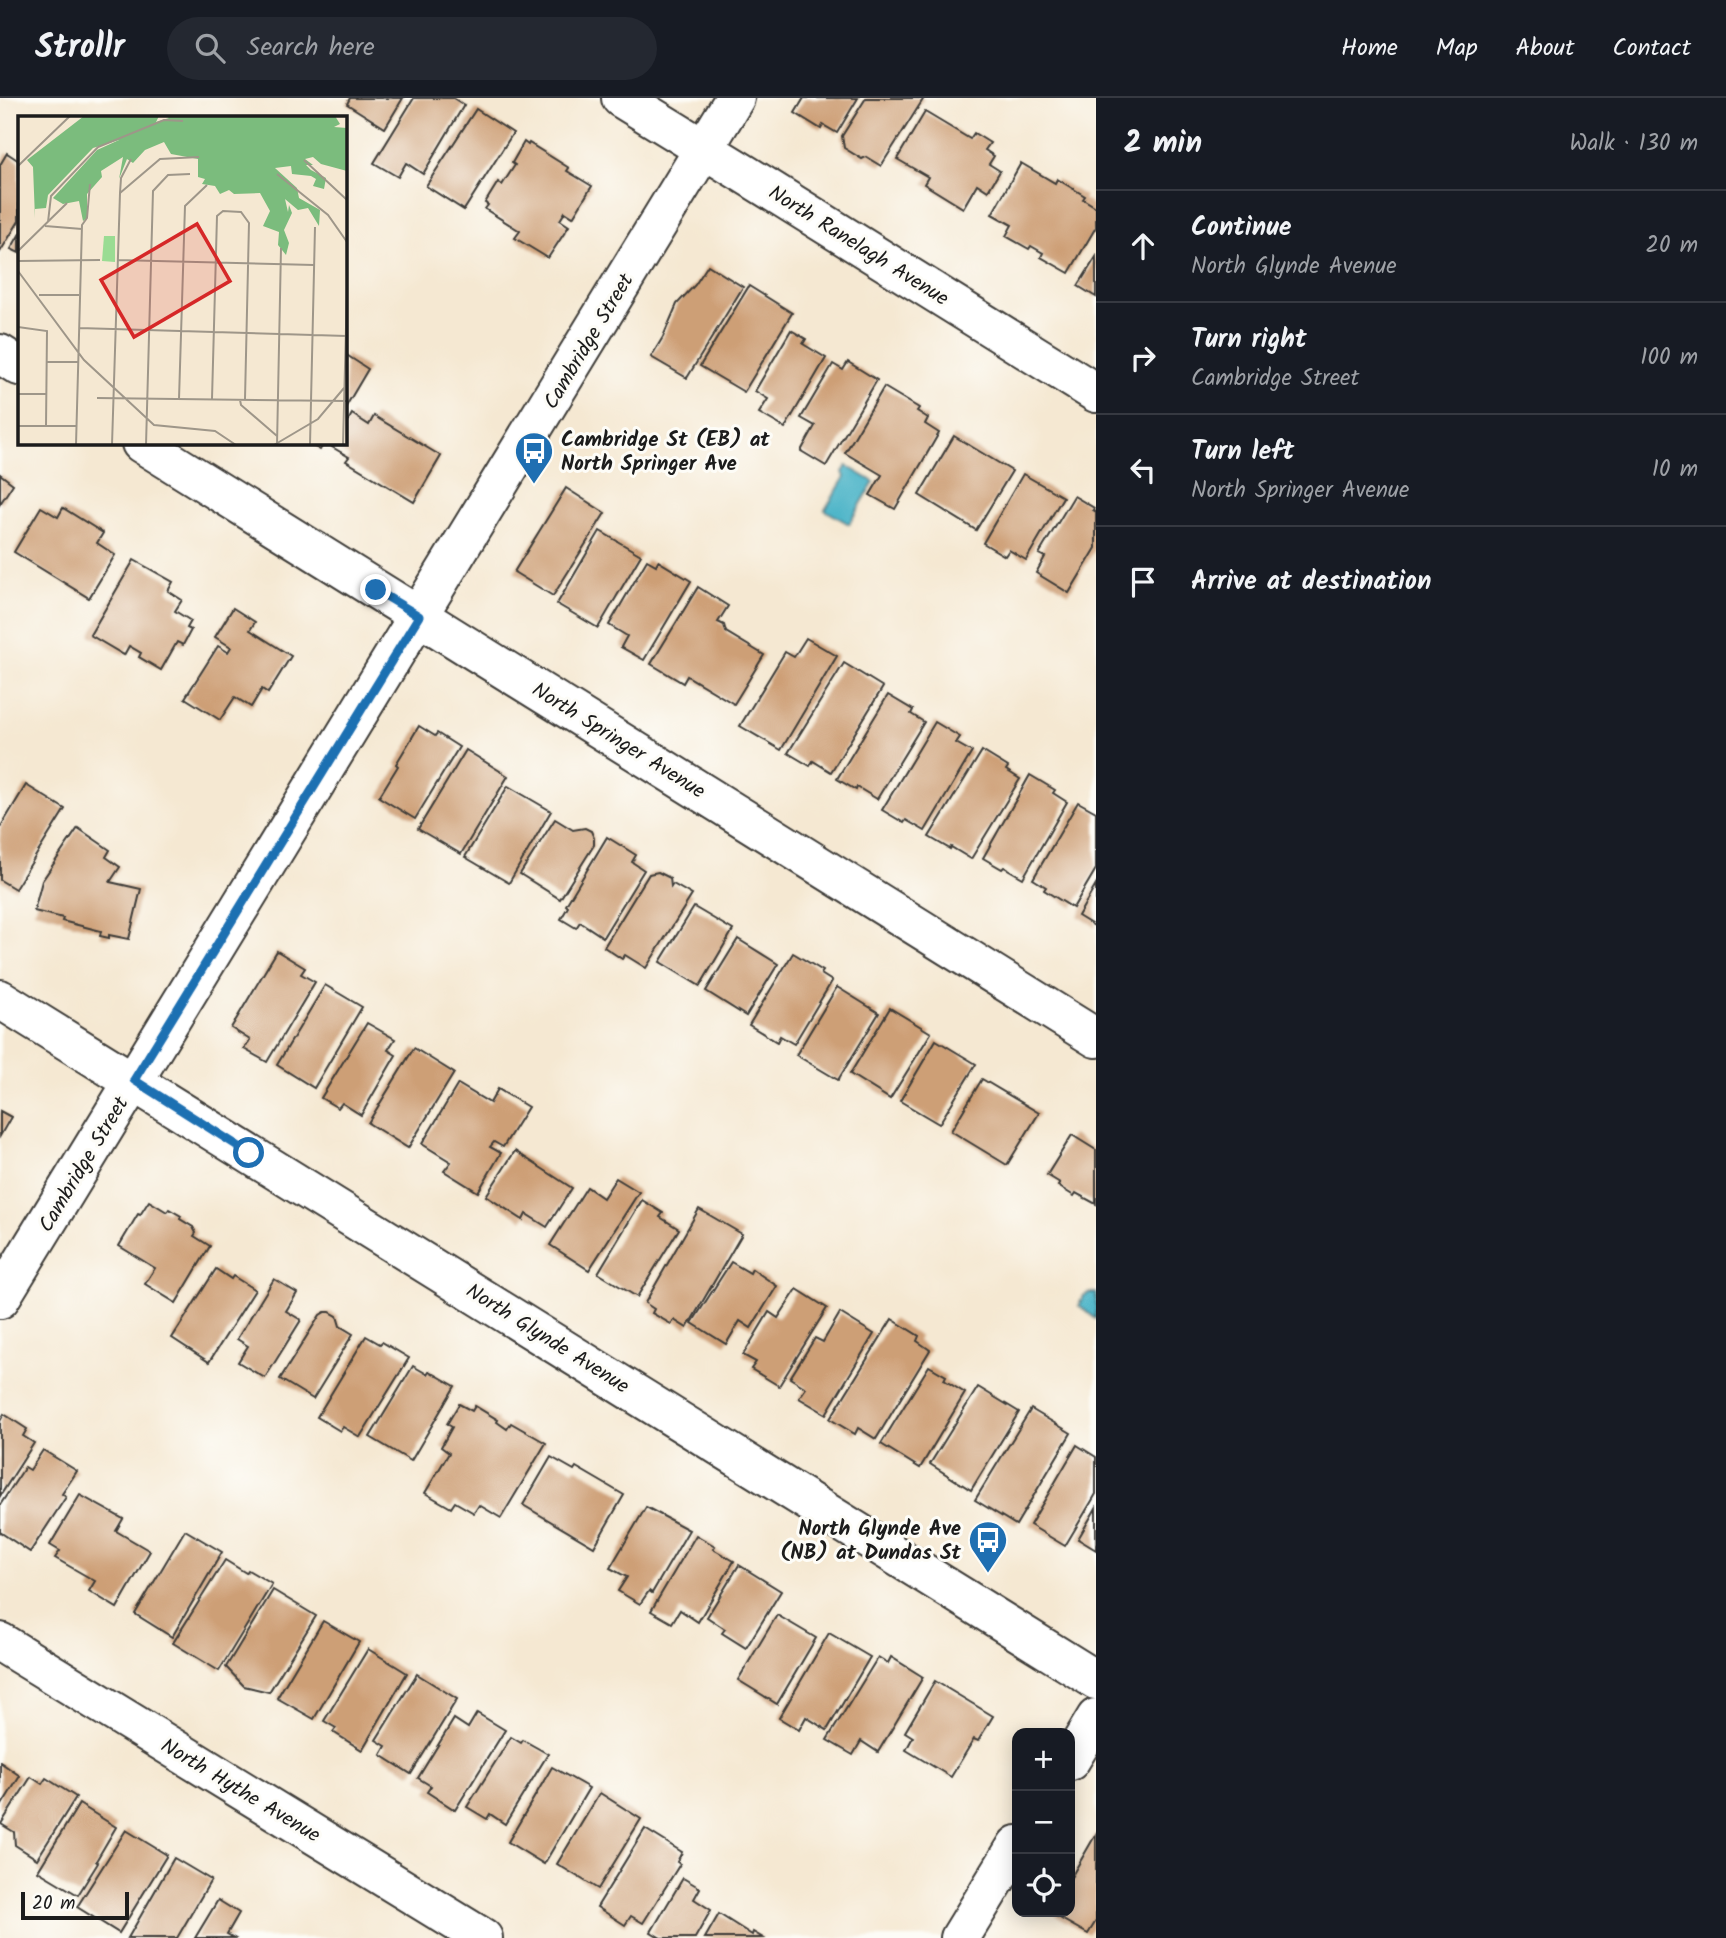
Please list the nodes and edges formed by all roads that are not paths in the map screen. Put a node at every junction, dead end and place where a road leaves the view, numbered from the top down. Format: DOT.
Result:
graph roads {
  1 [pos="621,98"];
  2 [pos="735,98"];
  3 [pos="704,150"];
  4 [pos="0,354"];
  5 [pos="18,365"];
  6 [pos="1096,393"];
  7 [pos="143,444"];
  8 [pos="419,616"];
  9 [pos="0,999"];
  10 [pos="1096,1038"];
  11 [pos="134,1080"];
  12 [pos="0,1299"];
  13 [pos="0,1642"];
  14 [pos="1096,1680"];
  15 [pos="1096,1718"];
  16 [pos="1075,1753"];
  17 [pos="1012,1853"];
  18 [pos="483,1938"];
  19 [pos="960,1938"];
  1 -- 3 [label="street, North Ranelagh Avenue"];
  2 -- 3 [label="street, Cambridge Street"];
  3 -- 6 [label="street, North Ranelagh Avenue"];
  3 -- 8 [label="street, Cambridge Street"];
  4 -- 5 [label="street"];
  7 -- 8 [label="street, North Springer Avenue"];
  8 -- 10 [label="street, North Springer Avenue"];
  8 -- 11 [label="street, Cambridge Street"];
  9 -- 11 [label="street, North Glynde Avenue"];
  11 -- 12 [label="street, Cambridge Street"];
  11 -- 14 [label="street, North Glynde Avenue"];
  13 -- 18 [label="street, North Hythe Avenue"];
  15 -- 16 [label="street"];
  17 -- 19 [label="street"];
}
